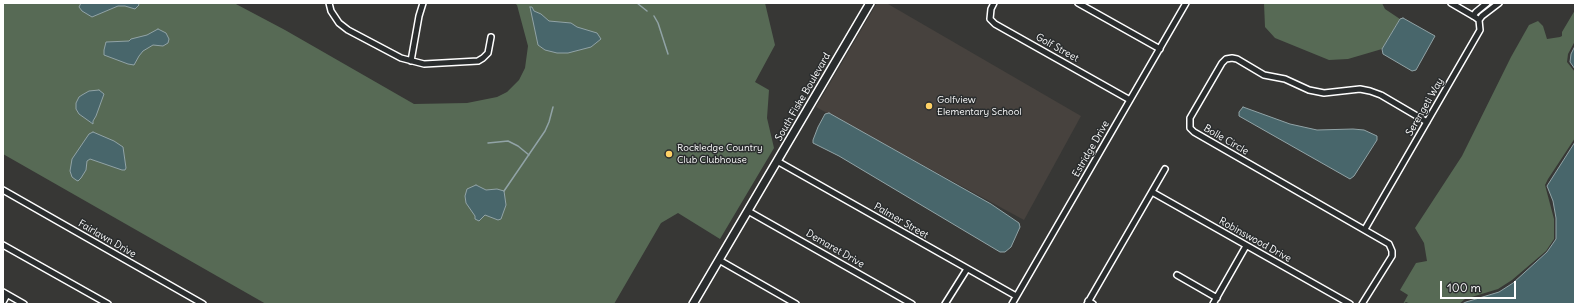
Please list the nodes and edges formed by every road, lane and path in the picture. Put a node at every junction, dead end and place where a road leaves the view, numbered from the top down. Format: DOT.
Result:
graph roads {
  1 [pos="329,3"];
  2 [pos="423,3"];
  3 [pos="870,3"];
  4 [pos="994,3"];
  5 [pos="1078,3"];
  6 [pos="1186,3"];
  7 [pos="1451,3"];
  8 [pos="1487,3"];
  9 [pos="1499,3"];
  10 [pos="1474,16"];
  11 [pos="1479,20"];
  12 [pos="491,37"];
  13 [pos="1160,49"];
  14 [pos="411,61"];
  15 [pos="1130,100"];
  16 [pos="1427,122"];
  17 [pos="777,161"];
  18 [pos="1165,170"];
  19 [pos="3,190"];
  20 [pos="1152,192"];
  21 [pos="748,211"];
  22 [pos="1365,229"];
  23 [pos="3,245"];
  24 [pos="1246,246"];
  25 [pos="719,260"];
  26 [pos="967,268"];
  27 [pos="1177,275"];
  28 [pos="5,294"];
  29 [pos="1016,296"];
  30 [pos="1217,298"];
  31 [pos="3,302"];
  32 [pos="1087,302"];
  33 [pos="24,304"];
  34 [pos="108,304"];
  35 [pos="203,304"];
  36 [pos="693,304"];
  37 [pos="796,304"];
  38 [pos="912,304"];
  39 [pos="945,304"];
  40 [pos="1012,304"];
  41 [pos="1094,304"];
  42 [pos="1213,304"];
  43 [pos="1350,304"];
  44 [pos="1362,304"];
  1 -- 14 [label="street"];
  2 -- 14 [label="street"];
  3 -- 17 [label="main road, South Fiske Boulevard"];
  4 -- 15 [label="street, Golf Street"];
  5 -- 13 [label="street"];
  6 -- 13 [label="street, Estridge Drive"];
  7 -- 10 [label="street"];
  8 -- 10 [label="street"];
  9 -- 11 [label="street"];
  10 -- 11 [label="street"];
  11 -- 16 [label="street, Serengeti Way"];
  12 -- 14 [label="street"];
  13 -- 15 [label="street, Estridge Drive"];
  15 -- 29 [label="street, Estridge Drive"];
  16 -- 22 [label="street, Serengeti Way"];
  16 -- 22 [label="street, Bolle Circle"];
  17 -- 21 [label="main road, South Fiske Boulevard"];
  17 -- 26 [label="street, Palmer Street"];
  18 -- 20 [label="street"];
  19 -- 35 [label="street, Fairlawn Drive"];
  20 -- 24 [label="street, Robinswood Drive"];
  20 -- 32 [label="street"];
  21 -- 25 [label="main road, South Fiske Boulevard"];
  21 -- 38 [label="street, Demaret Drive"];
  22 -- 44 [label="street, Bolle Circle"];
  23 -- 34 [label="street"];
  24 -- 30 [label="street"];
  24 -- 43 [label="street, Robinswood Drive"];
  25 -- 36 [label="main road, South Fiske Boulevard"];
  25 -- 37 [label="street"];
  26 -- 29 [label="street, Palmer Street"];
  26 -- 39 [label="street"];
  27 -- 30 [label="street"];
  28 -- 31 [label="street"];
  28 -- 33 [label="street"];
  29 -- 40 [label="street, Estridge Drive"];
  30 -- 42 [label="street"];
  32 -- 41 [label="street"];
}
